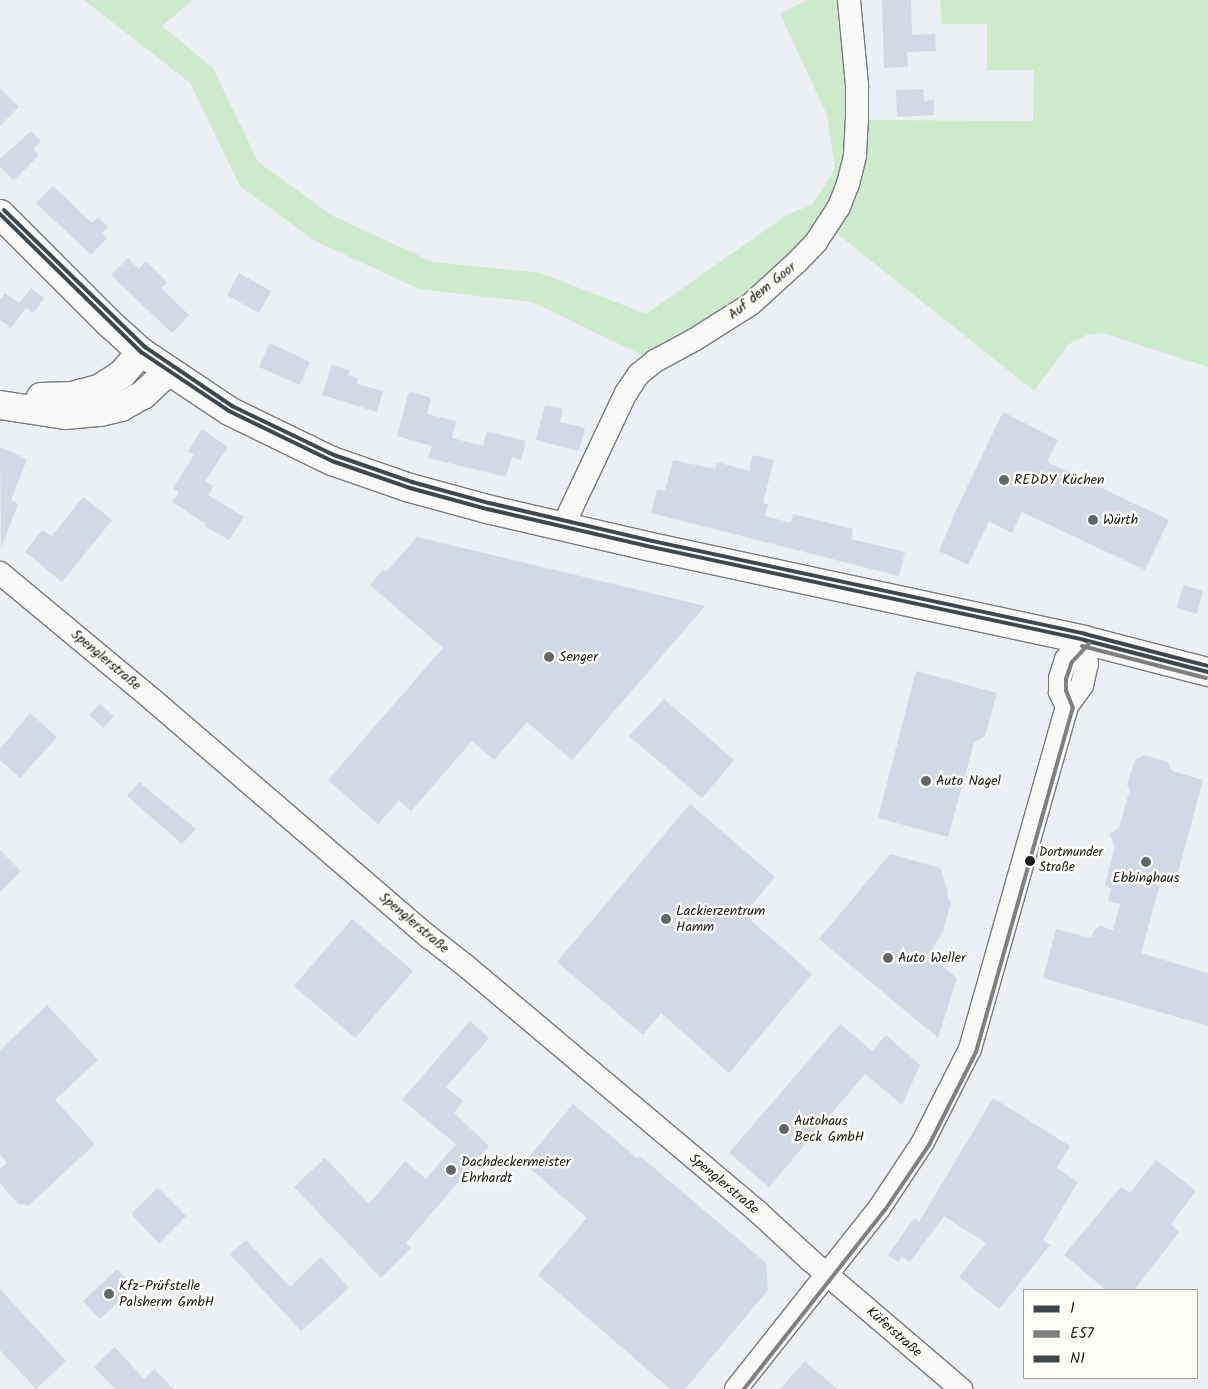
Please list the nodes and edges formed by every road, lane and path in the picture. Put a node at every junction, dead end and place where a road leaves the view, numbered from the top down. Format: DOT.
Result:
graph roads {
  1 [pos="849,3"];
  2 [pos="0,214"];
  3 [pos="142,352"];
  4 [pos="169,371"];
  5 [pos="0,391"];
  6 [pos="0,405"];
  7 [pos="563,526"];
  8 [pos="0,573"];
  9 [pos="1084,640"];
  10 [pos="1208,672"];
  11 [pos="827,1275"];
  12 [pos="736,1389"];
  13 [pos="961,1389"];
  1 -- 7 [label="street, Auf dem Goor"];
  2 -- 3 [label="main road"];
  3 -- 4 [label="main road"];
  3 -- 5 [label="main road"];
  4 -- 6 [label="main road"];
  4 -- 7 [label="main road"];
  7 -- 9 [label="main road"];
  8 -- 11 [label="street, Spenglerstraße"];
  9 -- 10 [label="main road"];
  9 -- 11 [label="street"];
  11 -- 12 [label="street"];
  11 -- 13 [label="street, Küferstraße"];
}
